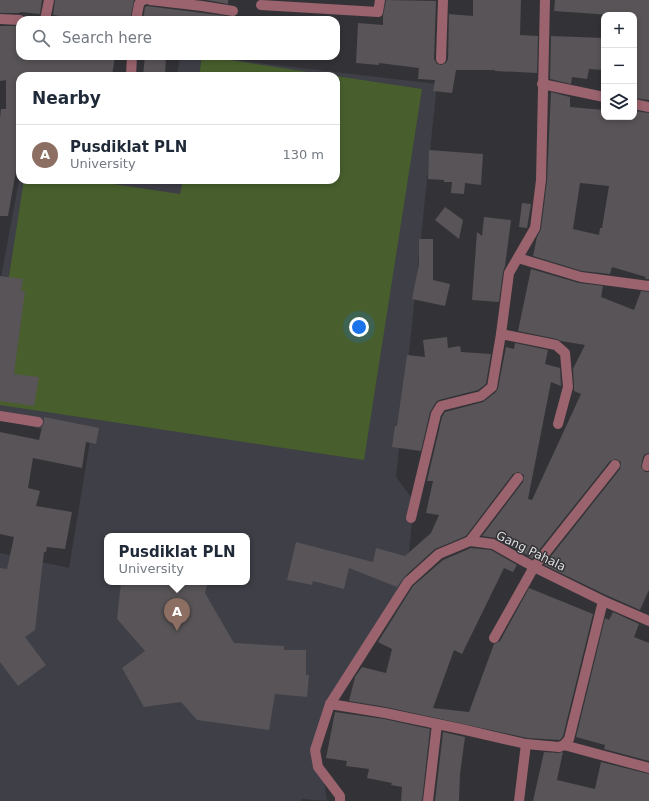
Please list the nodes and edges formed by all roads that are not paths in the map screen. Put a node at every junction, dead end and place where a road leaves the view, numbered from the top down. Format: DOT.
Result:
graph roads {
  1 [pos="49,0"];
  2 [pos="144,0"];
  3 [pos="150,0"];
  4 [pos="380,0"];
  5 [pos="443,0"];
  6 [pos="545,0"];
  7 [pos="202,3"];
  8 [pos="261,5"];
  9 [pos="233,12"];
  10 [pos="46,16"];
  11 [pos="137,16"];
  12 [pos="0,19"];
  13 [pos="16,20"];
  14 [pos="441,59"];
  15 [pos="132,60"];
  16 [pos="131,72"];
  17 [pos="542,84"];
  18 [pos="601,96"];
  19 [pos="637,105"];
  20 [pos="649,107"];
  21 [pos="518,258"];
  22 [pos="649,286"];
  23 [pos="501,334"];
  24 [pos="0,416"];
  25 [pos="38,422"];
  26 [pos="558,424"];
  27 [pos="615,465"];
  28 [pos="518,478"];
  29 [pos="410,518"];
  30 [pos="470,541"];
  31 [pos="534,567"];
  32 [pos="603,601"];
  33 [pos="649,621"];
  34 [pos="494,638"];
  35 [pos="330,704"];
  36 [pos="437,724"];
  37 [pos="526,744"];
  38 [pos="564,745"];
  39 [pos="649,768"];
  40 [pos="340,801"];
  41 [pos="428,801"];
  42 [pos="519,801"];
  1 -- 10 [label="street"];
  2 -- 11 [label="street"];
  3 -- 7 [label="street"];
  4 -- 8 [label="street"];
  5 -- 14 [label="street"];
  6 -- 17 [label="street"];
  7 -- 9 [label="street"];
  12 -- 13 [label="street"];
  15 -- 16 [label="street"];
  17 -- 18 [label="street"];
  17 -- 21 [label="street"];
  19 -- 20 [label="street"];
  21 -- 22 [label="street"];
  21 -- 23 [label="street"];
  23 -- 26 [label="street"];
  23 -- 29 [label="street"];
  24 -- 25 [label="street"];
  27 -- 31 [label="street"];
  28 -- 30 [label="street"];
  30 -- 31 [label="street, Gang Pahala"];
  30 -- 35 [label="street"];
  31 -- 32 [label="street, Gang Pahala"];
  31 -- 34 [label="street"];
  32 -- 33 [label="street, Gang Pahala"];
  32 -- 38 [label="street"];
  35 -- 36 [label="street"];
  35 -- 40 [label="street"];
  36 -- 37 [label="street"];
  36 -- 41 [label="street"];
  37 -- 38 [label="street"];
  37 -- 42 [label="street"];
  38 -- 39 [label="street"];
}
